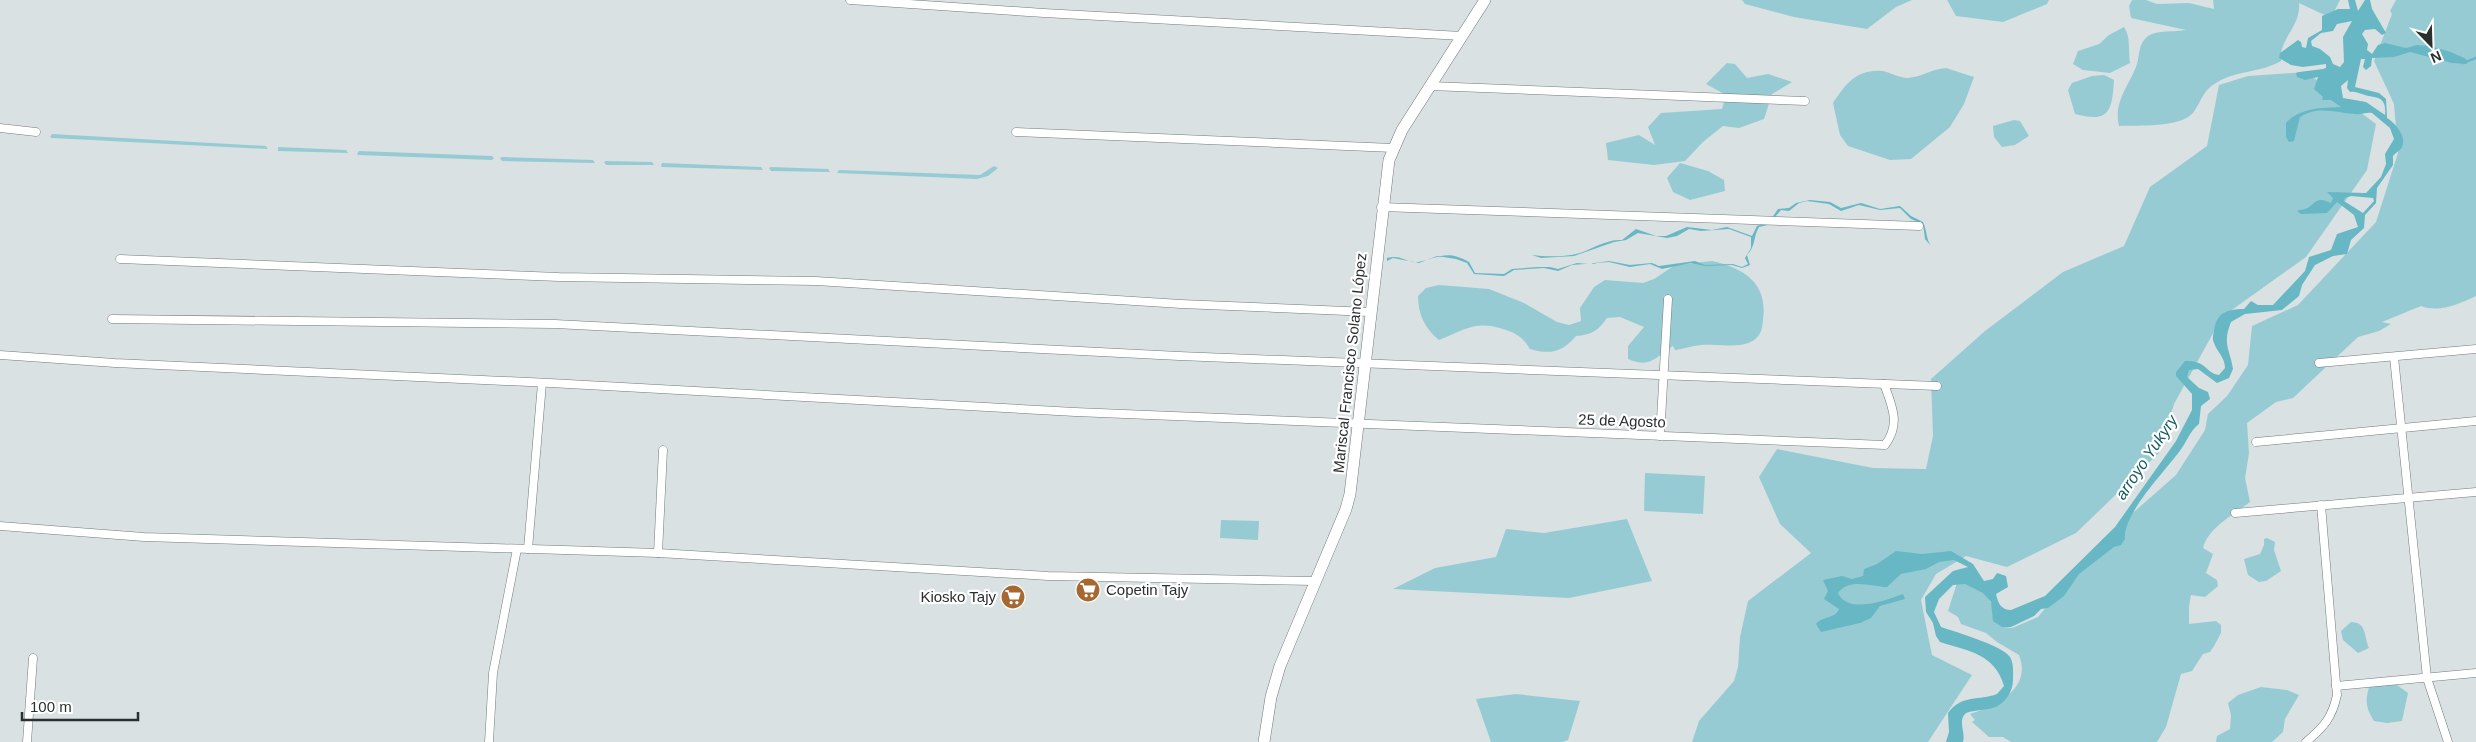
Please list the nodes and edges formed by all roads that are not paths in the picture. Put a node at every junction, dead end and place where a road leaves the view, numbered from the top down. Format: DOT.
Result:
graph roads {
  1 [pos="850,0"];
  2 [pos="1485,0"];
  3 [pos="1462,36"];
  4 [pos="1430,86"];
  5 [pos="1806,101"];
  6 [pos="0,128"];
  7 [pos="36,132"];
  8 [pos="1016,132"];
  9 [pos="1393,148"];
  10 [pos="1382,207"];
  11 [pos="1919,226"];
  12 [pos="120,259"];
  13 [pos="1668,299"];
  14 [pos="1370,312"];
  15 [pos="112,319"];
  16 [pos="2476,349"];
  17 [pos="0,355"];
  18 [pos="2394,357"];
  19 [pos="1365,364"];
  20 [pos="2319,364"];
  21 [pos="1664,376"];
  22 [pos="542,383"];
  23 [pos="1884,384"];
  24 [pos="1936,386"];
  25 [pos="2476,421"];
  26 [pos="1359,425"];
  27 [pos="2402,428"];
  28 [pos="1660,436"];
  29 [pos="2256,442"];
  30 [pos="663,450"];
  31 [pos="2476,492"];
  32 [pos="2410,498"];
  33 [pos="2321,505"];
  34 [pos="2235,513"];
  35 [pos="0,526"];
  36 [pos="517,549"];
  37 [pos="528,549"];
  38 [pos="658,554"];
  39 [pos="1315,581"];
  40 [pos="33,658"];
  41 [pos="2476,673"];
  42 [pos="2427,678"];
  43 [pos="2336,686"];
  44 [pos="27,742"];
  45 [pos="489,742"];
  46 [pos="1264,742"];
  47 [pos="2306,742"];
  48 [pos="2448,742"];
  1 -- 3 [label="street"];
  2 -- 3 [label="main road, Mariscal Francisco Solano López"];
  3 -- 4 [label="main road, Mariscal Francisco Solano López"];
  4 -- 5 [label="street"];
  4 -- 9 [label="main road, Mariscal Francisco Solano López"];
  6 -- 7 [label="street"];
  8 -- 9 [label="street"];
  9 -- 10 [label="main road, Mariscal Francisco Solano López"];
  10 -- 11 [label="street"];
  10 -- 14 [label="main road, Mariscal Francisco Solano López"];
  12 -- 14 [label="street"];
  13 -- 21 [label="street"];
  14 -- 19 [label="main road, Mariscal Francisco Solano López"];
  15 -- 19 [label="street"];
  16 -- 18 [label="street"];
  17 -- 22 [label="street, 25 de Agosto"];
  18 -- 20 [label="street"];
  18 -- 27 [label="street"];
  19 -- 21 [label="street"];
  19 -- 26 [label="main road, Mariscal Francisco Solano López"];
  21 -- 23 [label="street"];
  21 -- 28 [label="street"];
  22 -- 26 [label="street, 25 de Agosto"];
  22 -- 37 [label="street"];
  23 -- 24 [label="street"];
  23 -- 28 [label="street, 25 de Agosto"];
  25 -- 27 [label="street"];
  26 -- 28 [label="street, 25 de Agosto"];
  26 -- 39 [label="main road, Mariscal Francisco Solano López"];
  27 -- 29 [label="street"];
  27 -- 32 [label="street"];
  30 -- 38 [label="street"];
  31 -- 32 [label="street"];
  32 -- 33 [label="street"];
  32 -- 42 [label="street"];
  33 -- 34 [label="street"];
  33 -- 43 [label="street"];
  35 -- 36 [label="street"];
  36 -- 37 [label="street"];
  36 -- 45 [label="street"];
  37 -- 38 [label="street"];
  38 -- 39 [label="street"];
  39 -- 46 [label="main road, Mariscal Francisco Solano López"];
  40 -- 44 [label="street"];
  41 -- 42 [label="street"];
  42 -- 43 [label="street"];
  42 -- 48 [label="street"];
  43 -- 47 [label="street"];
}
